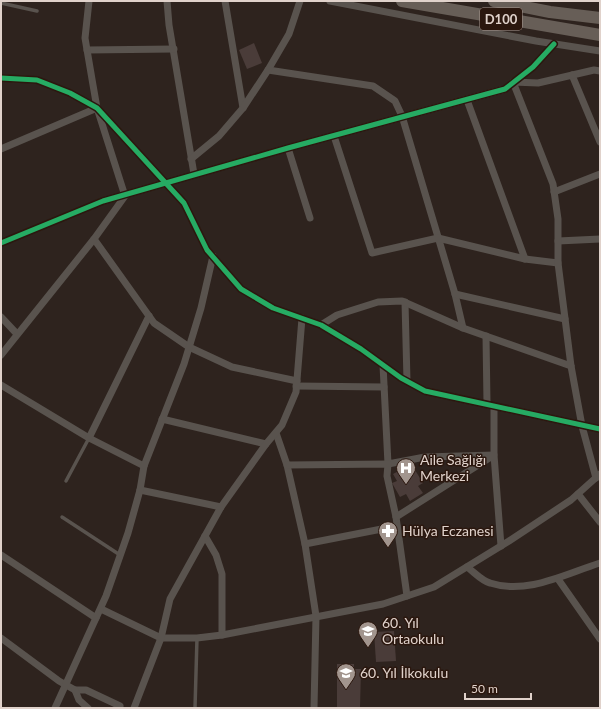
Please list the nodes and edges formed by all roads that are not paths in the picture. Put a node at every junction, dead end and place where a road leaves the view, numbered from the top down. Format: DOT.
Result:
graph roads {
  1 [pos="89,1"];
  2 [pos="167,1"];
  3 [pos="225,1"];
  4 [pos="300,1"];
  5 [pos="330,1"];
  6 [pos="402,1"];
  7 [pos="494,1"];
  8 [pos="1,3"];
  9 [pos="432,4"];
  10 [pos="37,11"];
  11 [pos="600,18"];
  12 [pos="600,35"];
  13 [pos="554,44"];
  14 [pos="174,49"];
  15 [pos="87,50"];
  16 [pos="600,51"];
  17 [pos="268,70"];
  18 [pos="600,71"];
  19 [pos="572,75"];
  20 [pos="1,78"];
  21 [pos="513,82"];
  22 [pos="467,100"];
  23 [pos="97,108"];
  24 [pos="243,108"];
  25 [pos="402,116"];
  26 [pos="334,136"];
  27 [pos="600,142"];
  28 [pos="288,148"];
  29 [pos="1,149"];
  30 [pos="191,159"];
  31 [pos="194,174"];
  32 [pos="600,174"];
  33 [pos="167,183"];
  34 [pos="554,192"];
  35 [pos="125,196"];
  36 [pos="310,218"];
  37 [pos="438,238"];
  38 [pos="600,238"];
  39 [pos="94,239"];
  40 [pos="558,241"];
  41 [pos="1,243"];
  42 [pos="213,256"];
  43 [pos="525,259"];
  44 [pos="558,263"];
  45 [pos="455,294"];
  46 [pos="405,302"];
  47 [pos="149,316"];
  48 [pos="1,317"];
  49 [pos="302,318"];
  50 [pos="565,319"];
  51 [pos="321,325"];
  52 [pos="463,328"];
  53 [pos="16,334"];
  54 [pos="486,336"];
  55 [pos="189,347"];
  56 [pos="1,355"];
  57 [pos="383,365"];
  58 [pos="571,366"];
  59 [pos="406,381"];
  60 [pos="297,384"];
  61 [pos="1,385"];
  62 [pos="384,387"];
  63 [pos="491,404"];
  64 [pos="162,419"];
  65 [pos="582,426"];
  66 [pos="600,429"];
  67 [pos="276,433"];
  68 [pos="90,438"];
  69 [pos="266,444"];
  70 [pos="494,455"];
  71 [pos="388,464"];
  72 [pos="287,465"];
  73 [pos="144,466"];
  74 [pos="598,476"];
  75 [pos="66,481"];
  76 [pos="140,490"];
  77 [pos="578,494"];
  78 [pos="221,507"];
  79 [pos="62,517"];
  80 [pos="396,517"];
  81 [pos="600,522"];
  82 [pos="398,526"];
  83 [pos="204,536"];
  84 [pos="305,544"];
  85 [pos="500,546"];
  86 [pos="1,555"];
  87 [pos="120,556"];
  88 [pos="600,562"];
  89 [pos="467,567"];
  90 [pos="558,579"];
  91 [pos="407,596"];
  92 [pos="101,609"];
  93 [pos="316,616"];
  94 [pos="96,618"];
  95 [pos="222,635"];
  96 [pos="1,638"];
  97 [pos="161,638"];
  98 [pos="196,638"];
  99 [pos="600,639"];
  100 [pos="66,685"];
  101 [pos="75,690"];
  102 [pos="118,707"];
  103 [pos="54,708"];
  104 [pos="88,708"];
  105 [pos="134,708"];
  106 [pos="195,708"];
  107 [pos="314,708"];
  1 -- 15 [label="street"];
  2 -- 14 [label="street"];
  3 -- 24 [label="street"];
  4 -- 17 [label="street"];
  5 -- 13 [label="street"];
  6 -- 9 [label="highway, D100"];
  7 -- 11 [label="highway, D100"];
  8 -- 10 [label="lane"];
  9 -- 12 [label="highway, D100"];
  13 -- 16 [label="street"];
  13 -- 21 [label="street"];
  14 -- 15 [label="street"];
  14 -- 30 [label="street"];
  15 -- 23 [label="street"];
  17 -- 24 [label="street"];
  17 -- 25 [label="street"];
  18 -- 19 [label="street"];
  19 -- 21 [label="street"];
  19 -- 27 [label="street"];
  20 -- 23 [label="street"];
  21 -- 22 [label="street"];
  21 -- 34 [label="street"];
  22 -- 25 [label="street"];
  22 -- 43 [label="street"];
  23 -- 29 [label="street"];
  23 -- 33 [label="street"];
  23 -- 35 [label="street"];
  24 -- 30 [label="street"];
  25 -- 26 [label="street"];
  25 -- 37 [label="street"];
  26 -- 28 [label="street"];
  26 -- 37 [label="street"];
  28 -- 31 [label="street"];
  28 -- 36 [label="street"];
  30 -- 31 [label="street"];
  31 -- 33 [label="street"];
  32 -- 34 [label="street"];
  33 -- 35 [label="street"];
  33 -- 42 [label="street"];
  34 -- 40 [label="street"];
  35 -- 39 [label="street"];
  35 -- 41 [label="street"];
  37 -- 43 [label="street"];
  37 -- 45 [label="street"];
  38 -- 40 [label="street"];
  39 -- 47 [label="street"];
  39 -- 53 [label="street"];
  40 -- 44 [label="street"];
  42 -- 49 [label="street"];
  42 -- 55 [label="street"];
  43 -- 44 [label="street"];
  44 -- 50 [label="street"];
  45 -- 50 [label="street"];
  45 -- 52 [label="street"];
  46 -- 51 [label="street"];
  46 -- 52 [label="street"];
  46 -- 59 [label="street"];
  47 -- 55 [label="street"];
  47 -- 68 [label="street"];
  48 -- 53 [label="street"];
  49 -- 51 [label="street"];
  49 -- 60 [label="street"];
  50 -- 58 [label="street"];
  51 -- 57 [label="street"];
  52 -- 54 [label="street"];
  53 -- 56 [label="street"];
  54 -- 58 [label="street"];
  54 -- 63 [label="street"];
  55 -- 60 [label="street"];
  55 -- 64 [label="street"];
  57 -- 59 [label="street"];
  57 -- 62 [label="street"];
  58 -- 65 [label="street"];
  59 -- 63 [label="street"];
  60 -- 62 [label="street"];
  60 -- 67 [label="street"];
  61 -- 68 [label="street"];
  62 -- 71 [label="street"];
  63 -- 65 [label="street"];
  63 -- 70 [label="street"];
  64 -- 69 [label="street"];
  64 -- 73 [label="street"];
  65 -- 66 [label="street"];
  65 -- 74 [label="street"];
  67 -- 69 [label="street"];
  67 -- 72 [label="street"];
  68 -- 73 [label="street"];
  68 -- 75 [label="lane"];
  69 -- 78 [label="street"];
  70 -- 71 [label="street"];
  70 -- 80 [label="street"];
  70 -- 85 [label="street"];
  71 -- 72 [label="street"];
  71 -- 80 [label="street"];
  72 -- 84 [label="street"];
  73 -- 76 [label="street"];
  74 -- 77 [label="street"];
  76 -- 78 [label="street"];
  76 -- 87 [label="street"];
  77 -- 81 [label="street"];
  77 -- 85 [label="street"];
  78 -- 83 [label="street"];
  79 -- 87 [label="lane"];
  80 -- 82 [label="street"];
  82 -- 84 [label="street"];
  82 -- 91 [label="street"];
  83 -- 95 [label="street"];
  83 -- 97 [label="street"];
  84 -- 93 [label="street"];
  85 -- 89 [label="street"];
  86 -- 94 [label="street"];
  87 -- 92 [label="street"];
  88 -- 90 [label="street"];
  89 -- 90 [label="street"];
  89 -- 91 [label="street"];
  90 -- 99 [label="street"];
  91 -- 93 [label="street"];
  92 -- 94 [label="street"];
  92 -- 97 [label="street"];
  93 -- 95 [label="street"];
  93 -- 107 [label="street"];
  94 -- 100 [label="street"];
  95 -- 98 [label="street"];
  96 -- 100 [label="street"];
  97 -- 98 [label="street"];
  97 -- 105 [label="street"];
  98 -- 106 [label="lane"];
  100 -- 101 [label="street"];
  100 -- 103 [label="street"];
  101 -- 102 [label="street"];
  101 -- 104 [label="street"];
  102 -- 105 [label="street"];
}
